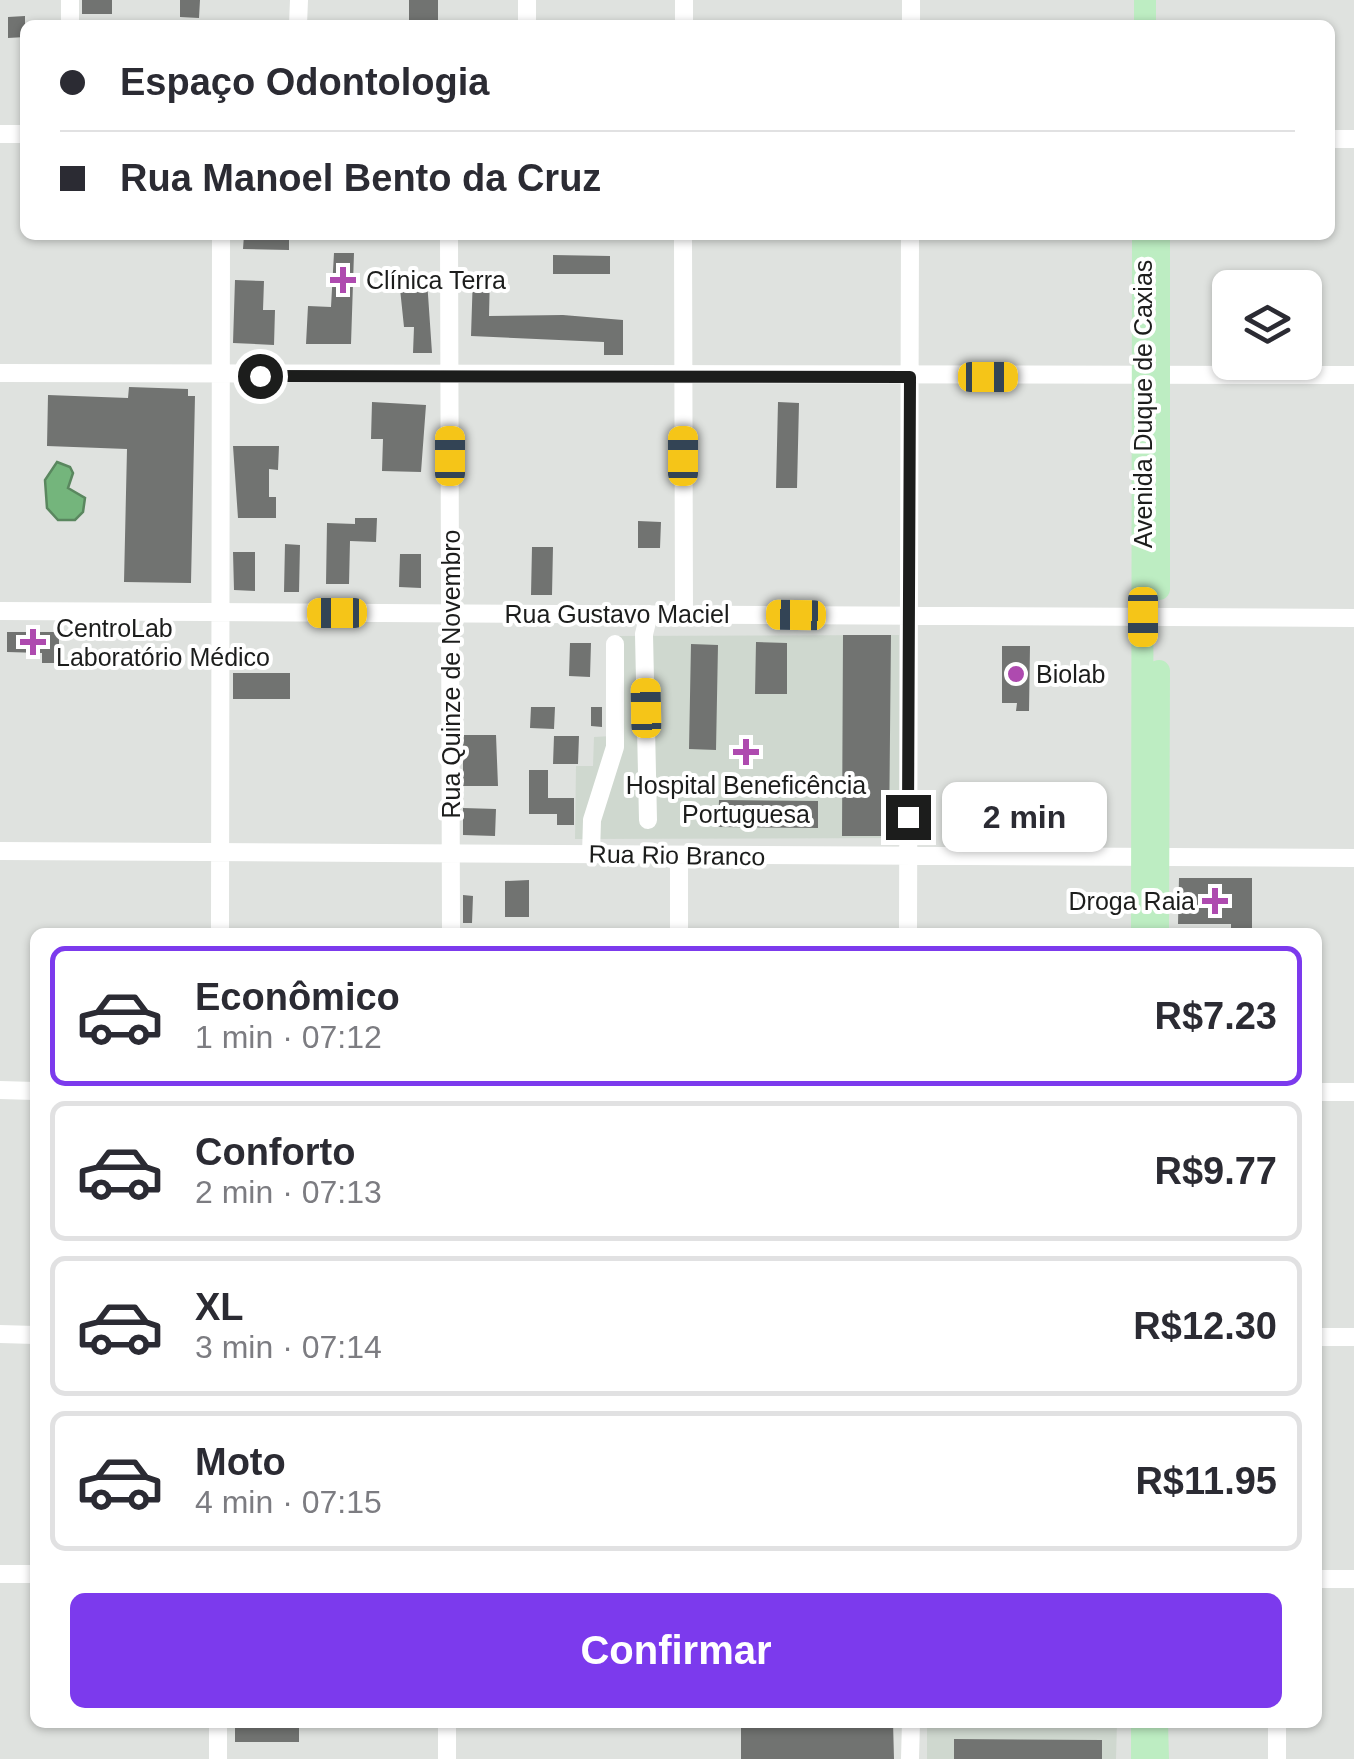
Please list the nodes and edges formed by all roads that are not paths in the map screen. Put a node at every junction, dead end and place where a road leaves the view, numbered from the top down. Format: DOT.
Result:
graph roads {
  1 [pos="222,240"];
  2 [pos="449,240"];
  3 [pos="683,240"];
  4 [pos="910,240"];
  5 [pos="1144,240"];
  6 [pos="1159,240"];
  7 [pos="0,373"];
  8 [pos="1354,375"];
  9 [pos="222,376"];
  10 [pos="450,376"];
  11 [pos="682,376"];
  12 [pos="910,377"];
  13 [pos="1151,378"];
  14 [pos="0,611"];
  15 [pos="223,613"];
  16 [pos="450,614"];
  17 [pos="649,614"];
  18 [pos="684,614"];
  19 [pos="908,617"];
  20 [pos="1151,617"];
  21 [pos="1354,618"];
  22 [pos="615,644"];
  23 [pos="648,820"];
  24 [pos="0,851"];
  25 [pos="220,851"];
  26 [pos="451,852"];
  27 [pos="591,854"];
  28 [pos="678,855"];
  29 [pos="1151,856"];
  30 [pos="908,857"];
  31 [pos="1354,858"];
  32 [pos="220,928"];
  33 [pos="450,928"];
  34 [pos="679,928"];
  35 [pos="908,928"];
  36 [pos="1142,928"];
  37 [pos="1158,928"];
  38 [pos="0,1090"];
  39 [pos="30,1091"];
  40 [pos="1322,1092"];
  41 [pos="1354,1092"];
  42 [pos="0,1334"];
  43 [pos="30,1334"];
  44 [pos="1322,1337"];
  45 [pos="1354,1338"];
  46 [pos="0,1574"];
  47 [pos="30,1574"];
  48 [pos="1322,1579"];
  49 [pos="1354,1579"];
  50 [pos="218,1728"];
  51 [pos="447,1728"];
  52 [pos="911,1728"];
  53 [pos="1142,1728"];
  54 [pos="1158,1728"];
  55 [pos="1277,1728"];
  56 [pos="218,1759"];
  57 [pos="447,1759"];
  58 [pos="910,1759"];
  59 [pos="1142,1759"];
  60 [pos="1158,1759"];
  61 [pos="1277,1759"];
  1 -- 9 [label="street"];
  2 -- 10 [label="street, Rua Quinze de Novembro"];
  3 -- 11 [label="street"];
  4 -- 12 [label="street"];
  5 -- 13 [label="main road, Avenida Duque de Caxias"];
  6 -- 13 [label="main road, Avenida Duque de Caxias"];
  7 -- 9 [label="street"];
  8 -- 13 [label="street"];
  9 -- 10 [label="street"];
  9 -- 15 [label="street"];
  10 -- 11 [label="street"];
  10 -- 16 [label="street, Rua Quinze de Novembro"];
  11 -- 12 [label="street"];
  11 -- 18 [label="street"];
  12 -- 13 [label="street"];
  12 -- 19 [label="street"];
  13 -- 20 [label="main road, Avenida Duque de Caxias"];
  14 -- 15 [label="street, Rua Gustavo Maciel"];
  15 -- 16 [label="street, Rua Gustavo Maciel"];
  15 -- 25 [label="street"];
  16 -- 17 [label="street, Rua Gustavo Maciel"];
  16 -- 26 [label="street, Rua Quinze de Novembro"];
  17 -- 18 [label="street, Rua Gustavo Maciel"];
  17 -- 23 [label="street"];
  18 -- 19 [label="street, Rua Gustavo Maciel"];
  19 -- 20 [label="street, Rua Gustavo Maciel"];
  19 -- 30 [label="street"];
  20 -- 21 [label="street, Rua Gustavo Maciel"];
  20 -- 29 [label="main road, Avenida Duque de Caxias"];
  22 -- 27 [label="street"];
  24 -- 25 [label="street, Rua Rio Branco"];
  25 -- 26 [label="street, Rua Rio Branco"];
  25 -- 32 [label="street"];
  26 -- 27 [label="street, Rua Rio Branco"];
  26 -- 33 [label="street, Rua Quinze de Novembro"];
  27 -- 28 [label="street, Rua Rio Branco"];
  28 -- 30 [label="street, Rua Rio Branco"];
  28 -- 34 [label="street"];
  29 -- 30 [label="street, Rua Rio Branco"];
  29 -- 31 [label="street, Rua Rio Branco"];
  29 -- 36 [label="main road, Avenida Duque de Caxias"];
  29 -- 37 [label="main road, Avenida Duque de Caxias"];
  30 -- 35 [label="street"];
  38 -- 39 [label="street"];
  40 -- 41 [label="street"];
  42 -- 43 [label="street"];
  44 -- 45 [label="street"];
  46 -- 47 [label="street"];
  48 -- 49 [label="street"];
  50 -- 56 [label="street"];
  51 -- 57 [label="street"];
  52 -- 58 [label="street"];
  53 -- 59 [label="main road"];
  54 -- 60 [label="main road"];
  55 -- 61 [label="street"];
}
